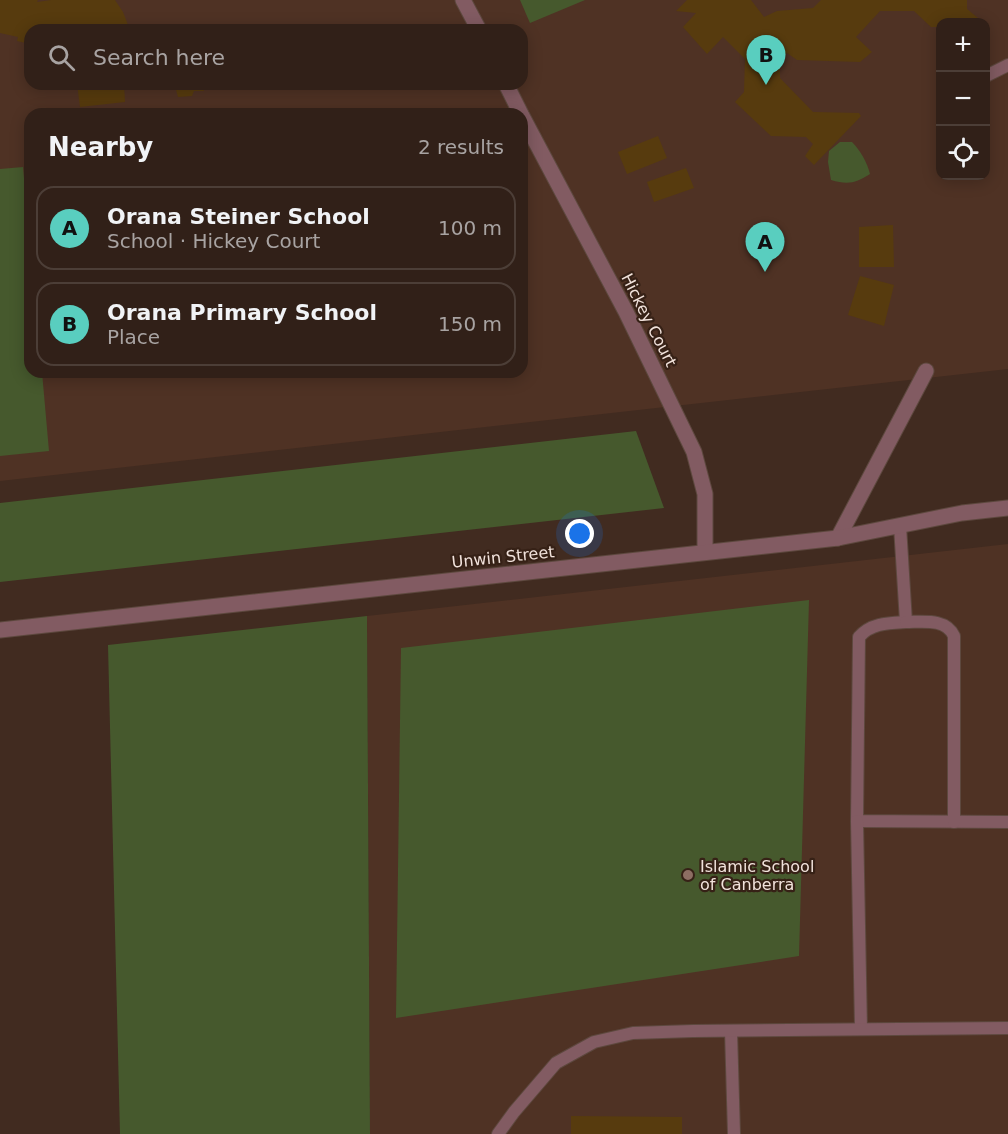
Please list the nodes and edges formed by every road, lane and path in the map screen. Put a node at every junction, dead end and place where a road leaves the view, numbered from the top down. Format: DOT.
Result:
graph roads {
  1 [pos="464,0"];
  2 [pos="476,24"];
  3 [pos="1008,65"];
  4 [pos="990,74"];
  5 [pos="509,90"];
  6 [pos="518,108"];
  7 [pos="528,128"];
  8 [pos="927,371"];
  9 [pos="1008,508"];
  10 [pos="900,526"];
  11 [pos="838,538"];
  12 [pos="705,552"];
  13 [pos="906,622"];
  14 [pos="0,630"];
  15 [pos="857,821"];
  16 [pos="954,822"];
  17 [pos="1008,822"];
  18 [pos="1008,1028"];
  19 [pos="861,1029"];
  20 [pos="731,1031"];
  21 [pos="498,1134"];
  22 [pos="734,1134"];
  1 -- 2 [label="street"];
  3 -- 4 [label="lane"];
  5 -- 6 [label="street, Hickey Court"];
  7 -- 12 [label="street, Hickey Court"];
  8 -- 11 [label="street"];
  9 -- 10 [label="street, Unwin Street"];
  10 -- 11 [label="street, Unwin Street"];
  10 -- 13 [label="lane"];
  11 -- 12 [label="street, Unwin Street"];
  12 -- 14 [label="street, Unwin Street"];
  13 -- 15 [label="lane"];
  13 -- 16 [label="lane"];
  15 -- 16 [label="lane"];
  15 -- 19 [label="lane"];
  16 -- 17 [label="lane"];
  18 -- 19 [label="lane"];
  19 -- 20 [label="lane"];
  20 -- 21 [label="lane"];
  20 -- 22 [label="lane"];
}
